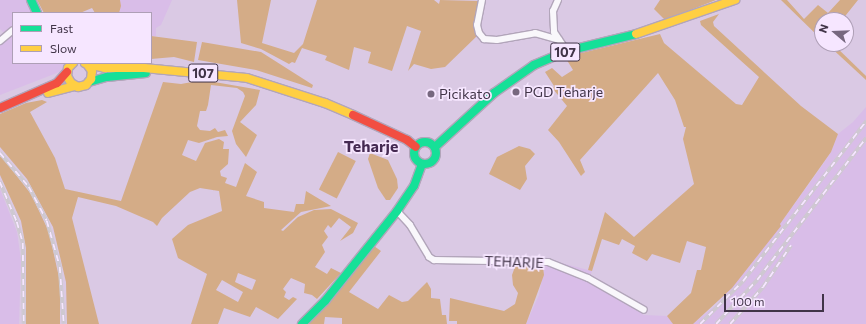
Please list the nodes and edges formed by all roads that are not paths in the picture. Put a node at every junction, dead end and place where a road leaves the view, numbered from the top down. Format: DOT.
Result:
graph roads {
  1 [pos="31,0"];
  2 [pos="482,0"];
  3 [pos="558,0"];
  4 [pos="735,0"];
  5 [pos="36,12"];
  6 [pos="12,31"];
  7 [pos="559,40"];
  8 [pos="0,41"];
  9 [pos="567,51"];
  10 [pos="86,64"];
  11 [pos="67,68"];
  12 [pos="159,70"];
  13 [pos="89,82"];
  14 [pos="74,86"];
  15 [pos="2,107"];
  16 [pos="416,147"];
  17 [pos="435,147"];
  18 [pos="422,164"];
  19 [pos="397,211"];
  20 [pos="644,310"];
  21 [pos="302,324"];
  1 -- 5 [label="main road"];
  2 -- 7 [label="street"];
  3 -- 7 [label="street"];
  4 -- 9 [label="main road, 107"];
  6 -- 8 [label="street"];
  7 -- 9 [label="street"];
  9 -- 17 [label="main road, 107"];
  10 -- 12 [label="main road, 107"];
  10 -- 13 [label="main road, 107"];
  11 -- 14 [label="main road"];
  11 -- 15 [label="main road, 107"];
  12 -- 13 [label="main road, 107"];
  12 -- 16 [label="main road, 107"];
  13 -- 14 [label="main road, 107"];
  14 -- 15 [label="main road, 107"];
  16 -- 17 [label="main road"];
  16 -- 18 [label="main road"];
  17 -- 18 [label="main road, 107"];
  18 -- 19 [label="main road"];
  19 -- 20 [label="street, TEHARJE"];
  19 -- 21 [label="main road"];
}
